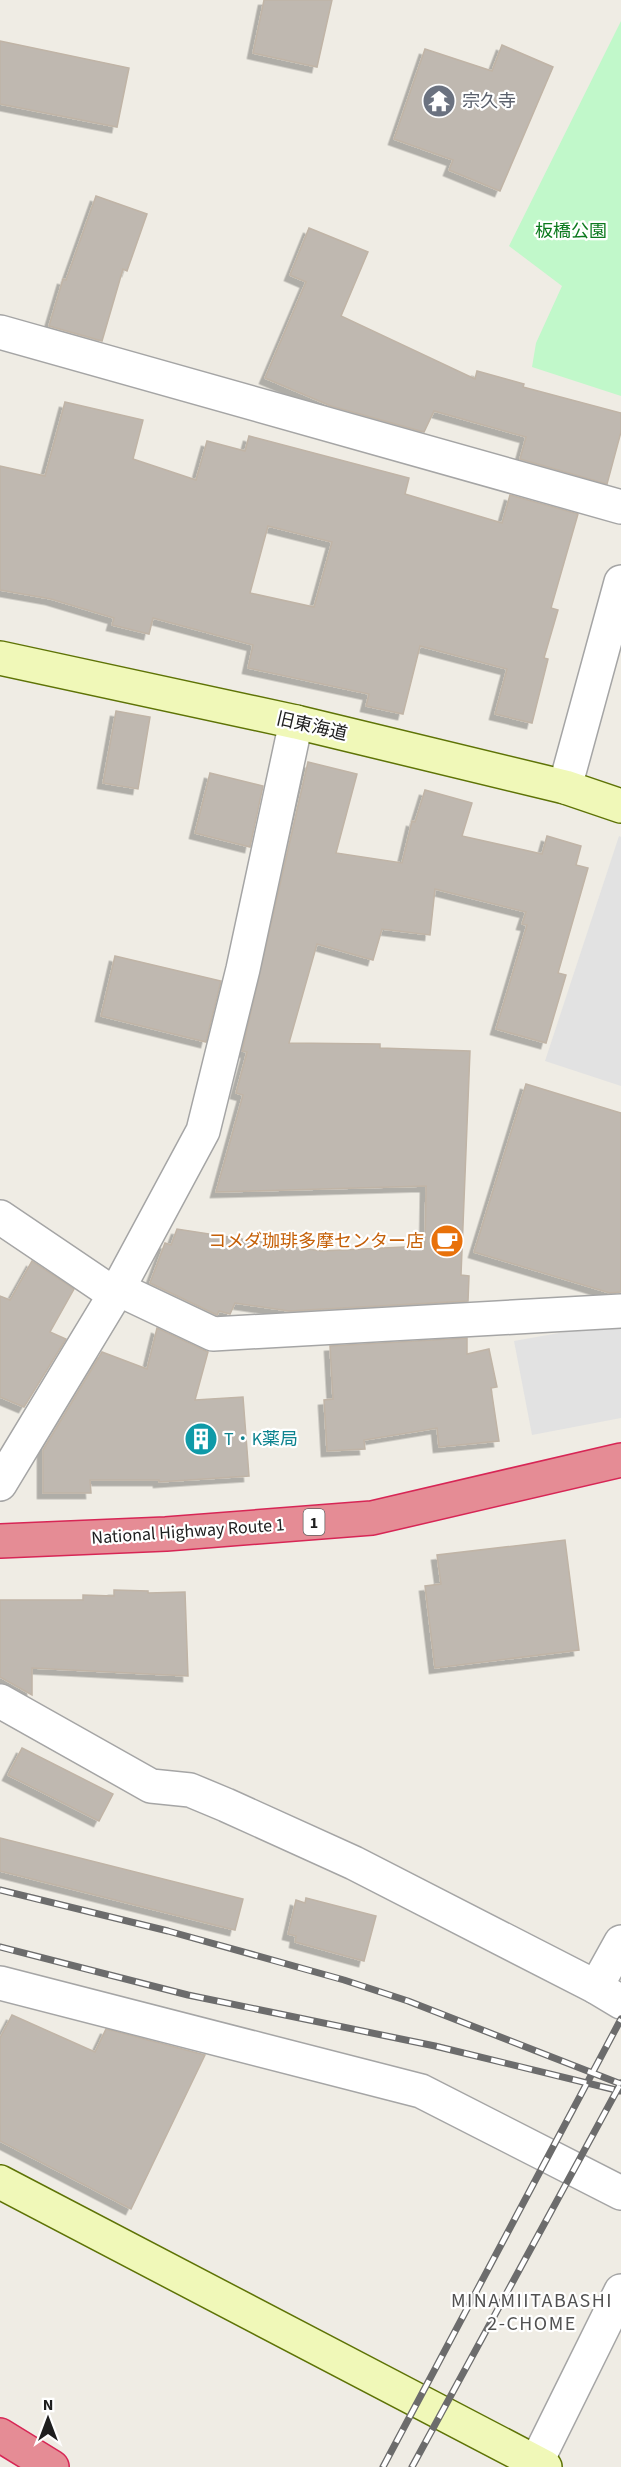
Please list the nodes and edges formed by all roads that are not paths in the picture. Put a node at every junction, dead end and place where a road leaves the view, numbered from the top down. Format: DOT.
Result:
graph roads {
  1 [pos="0,332"];
  2 [pos="621,507"];
  3 [pos="621,582"];
  4 [pos="0,658"];
  5 [pos="297,722"];
  6 [pos="565,787"];
  7 [pos="621,806"];
  8 [pos="0,1217"];
  9 [pos="116,1291"];
  10 [pos="621,1311"];
  11 [pos="621,1460"];
  12 [pos="0,1484"];
  13 [pos="0,1541"];
  14 [pos="0,1701"];
  15 [pos="621,1942"];
  16 [pos="0,1983"];
  17 [pos="608,1994"];
  18 [pos="0,2182"];
  19 [pos="621,2193"];
  20 [pos="621,2291"];
  21 [pos="0,2434"];
  22 [pos="538,2465"];
  23 [pos="52,2467"];
  1 -- 2 [label="street"];
  3 -- 6 [label="street"];
  4 -- 5 [label="street, 旧東海道"];
  5 -- 6 [label="street, 旧東海道"];
  5 -- 9 [label="street"];
  6 -- 7 [label="street, 旧東海道"];
  8 -- 9 [label="street"];
  9 -- 10 [label="street"];
  9 -- 12 [label="street"];
  11 -- 13 [label="highway, National Highway Route 1 / 1"];
  14 -- 17 [label="street"];
  15 -- 17 [label="street"];
  16 -- 19 [label="street"];
  18 -- 22 [label="street"];
  20 -- 22 [label="street"];
  21 -- 23 [label="highway"];
}
